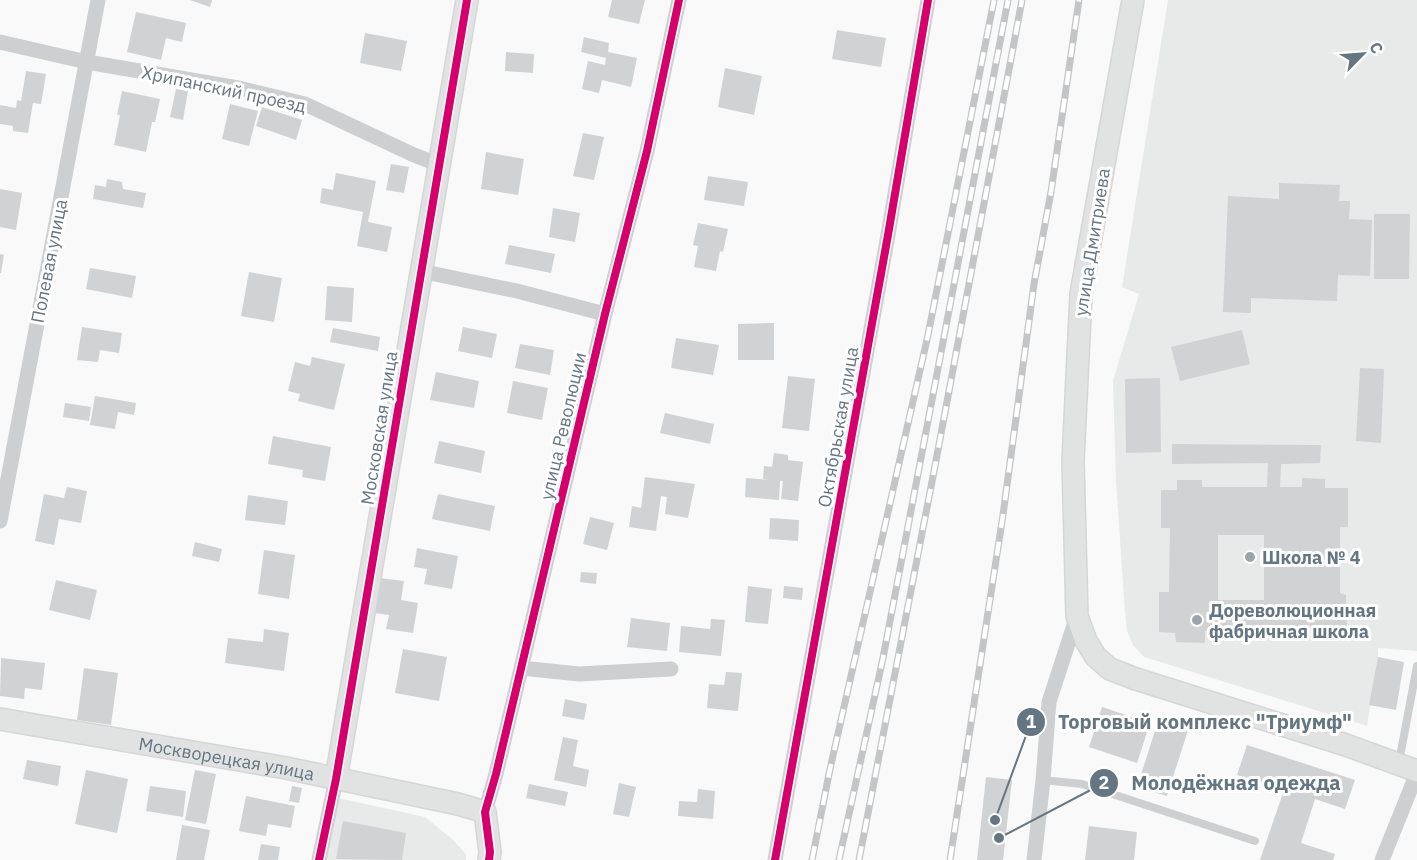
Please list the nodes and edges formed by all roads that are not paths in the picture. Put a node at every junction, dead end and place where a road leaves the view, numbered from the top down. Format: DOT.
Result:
graph roads {
  1 [pos="98,0"];
  2 [pos="467,0"];
  3 [pos="679,0"];
  4 [pos="928,0"];
  5 [pos="1133,0"];
  6 [pos="0,42"];
  7 [pos="87,62"];
  8 [pos="440,165"];
  9 [pos="420,271"];
  10 [pos="605,314"];
  11 [pos="0,521"];
  12 [pos="1077,616"];
  13 [pos="1417,666"];
  14 [pos="521,668"];
  15 [pos="671,669"];
  16 [pos="0,719"];
  17 [pos="1411,769"];
  18 [pos="336,778"];
  19 [pos="1043,780"];
  20 [pos="485,812"];
  21 [pos="1255,841"];
  22 [pos="319,860"];
  23 [pos="489,860"];
  24 [pos="775,860"];
  25 [pos="1034,860"];
  26 [pos="1382,860"];
  1 -- 7 [label="street, Полевая улица"];
  2 -- 8 [label="street, Московская улица"];
  3 -- 10 [label="street, улица Революции"];
  4 -- 24 [label="street, Октябрьская улица"];
  5 -- 12 [label="street, улица Дмитриева"];
  6 -- 7 [label="street, Хрипанский проезд"];
  7 -- 8 [label="street, Хрипанский проезд"];
  7 -- 11 [label="street, Полевая улица"];
  8 -- 9 [label="street, Московская улица"];
  9 -- 10 [label="street"];
  9 -- 18 [label="street, Московская улица"];
  10 -- 14 [label="street, улица Революции"];
  12 -- 17 [label="street"];
  12 -- 19 [label="street"];
  13 -- 17 [label="lane"];
  14 -- 15 [label="street"];
  14 -- 20 [label="street, улица Революции"];
  16 -- 18 [label="street, Москворецкая улица"];
  17 -- 26 [label="street"];
  18 -- 20 [label="street, Москворецкая улица"];
  18 -- 22 [label="street, Московская улица"];
  19 -- 21 [label="lane"];
  19 -- 25 [label="street"];
  20 -- 23 [label="street, улица Революции"];
}
